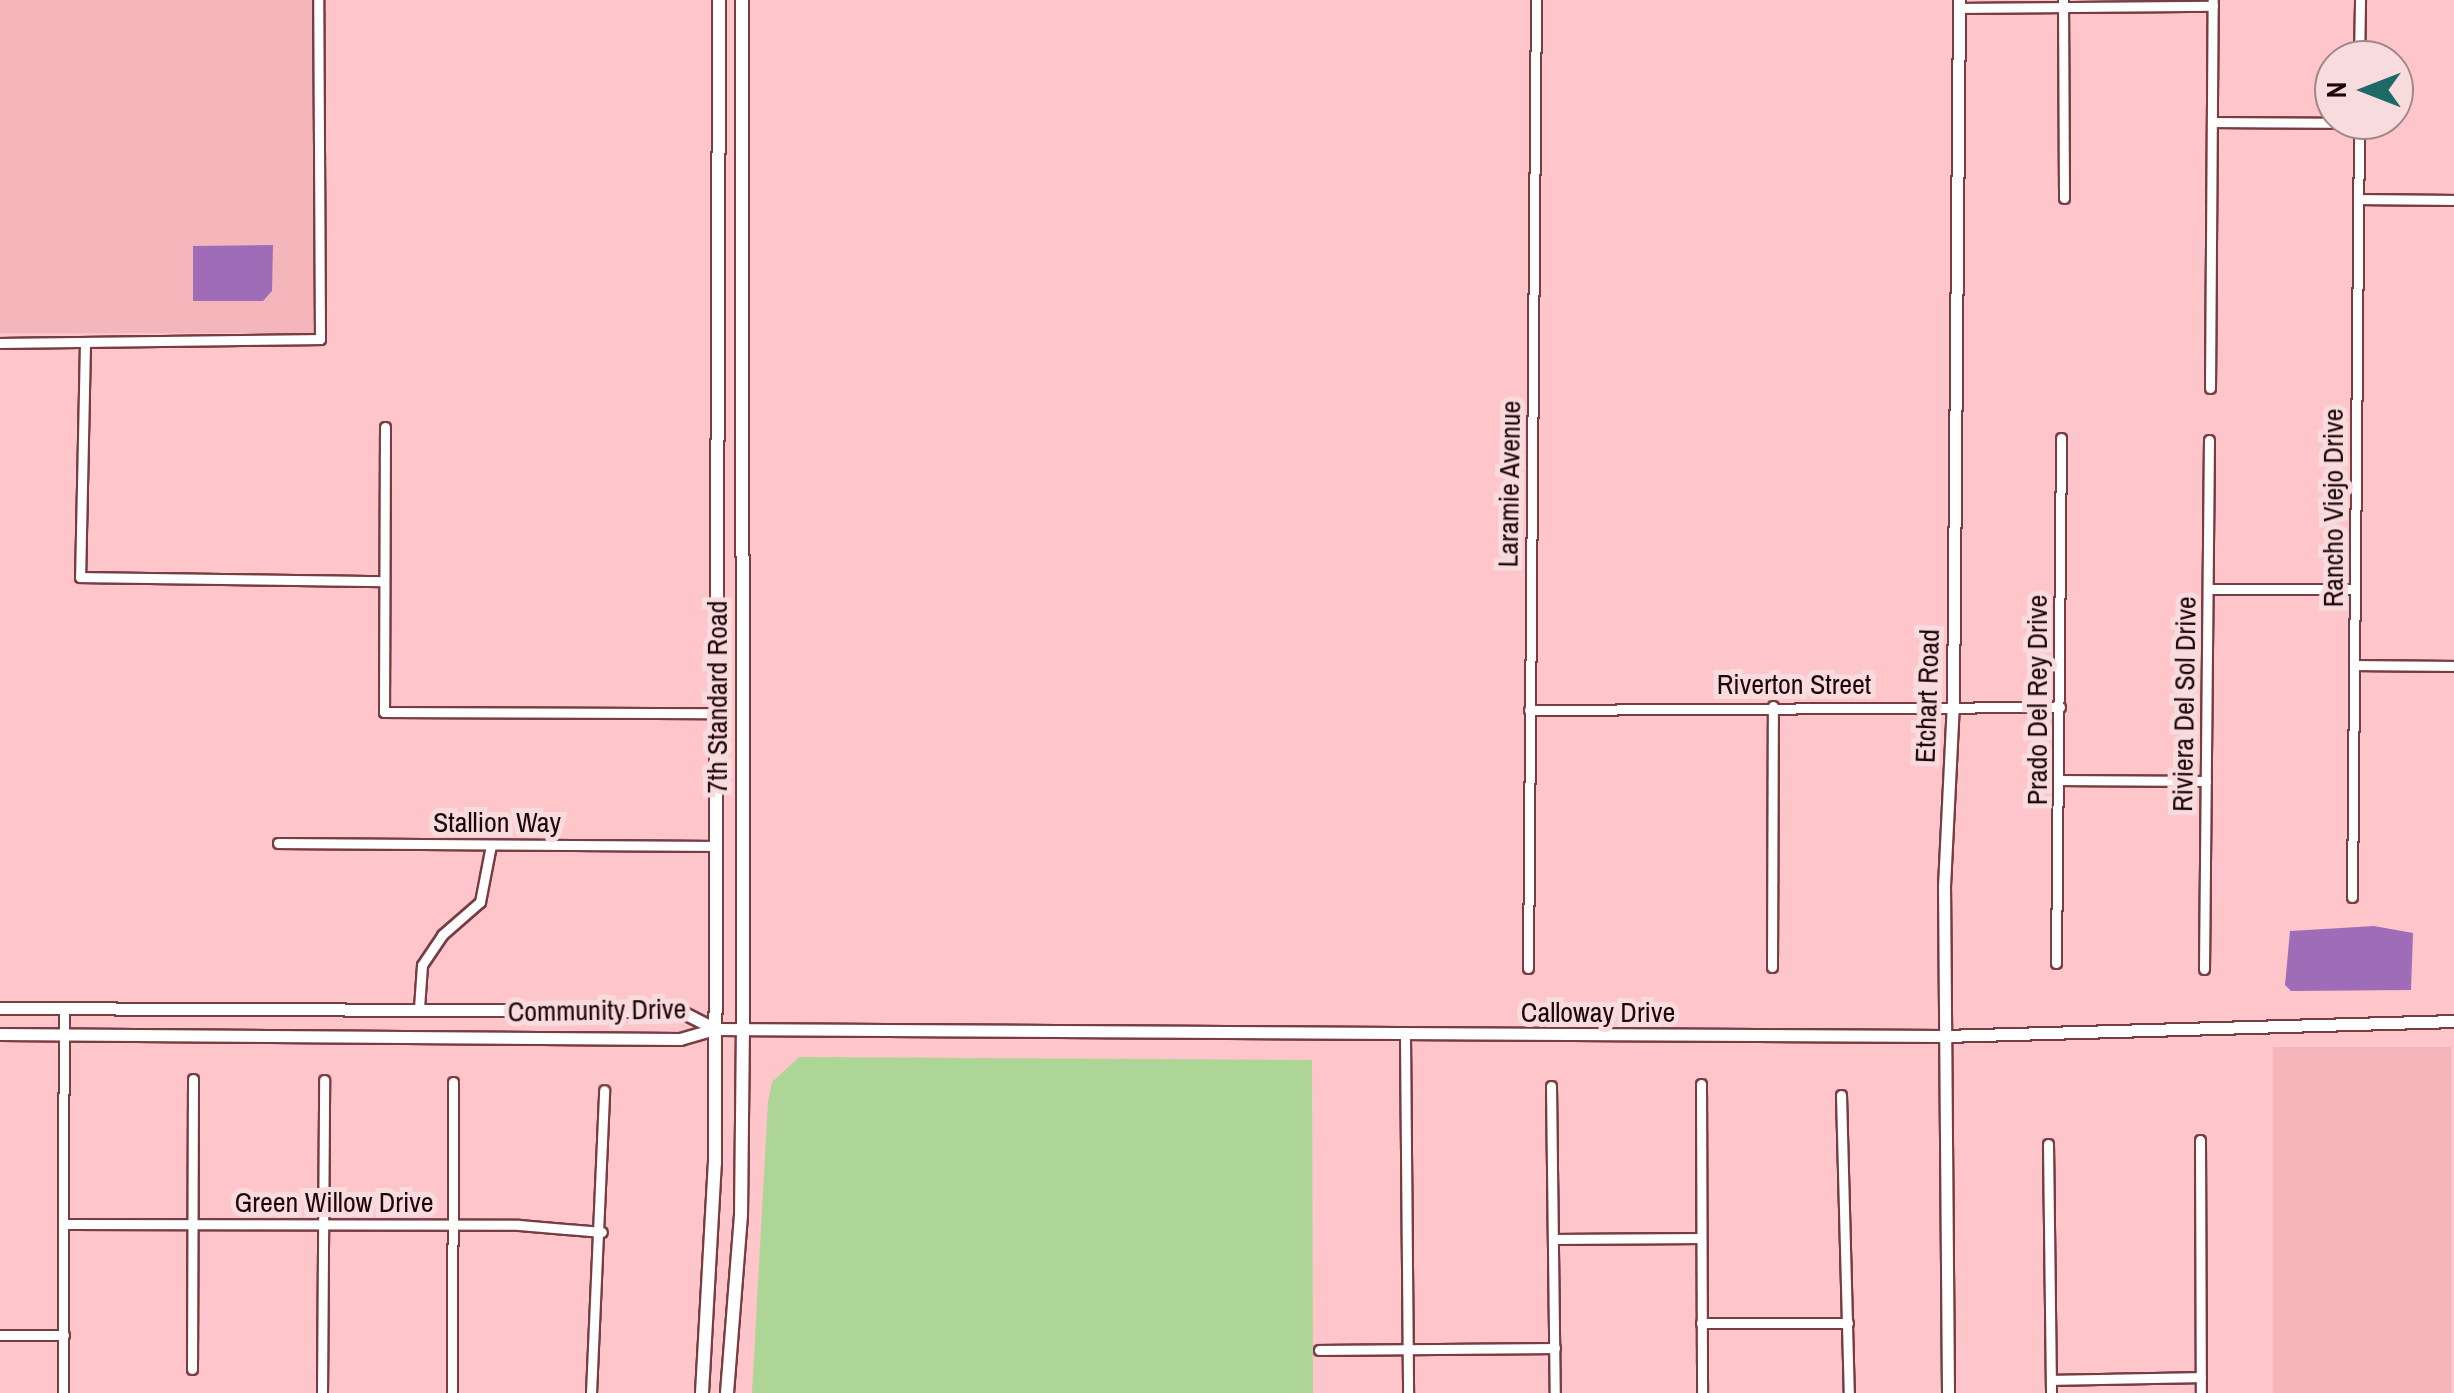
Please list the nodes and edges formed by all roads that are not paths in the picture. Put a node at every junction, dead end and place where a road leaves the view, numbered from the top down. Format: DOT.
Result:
graph roads {
  1 [pos="318,0"];
  2 [pos="719,0"];
  3 [pos="742,0"];
  4 [pos="1536,0"];
  5 [pos="2360,0"];
  6 [pos="2213,3"];
  7 [pos="1959,4"];
  8 [pos="2063,4"];
  9 [pos="2359,40"];
  10 [pos="2212,122"];
  11 [pos="2314,122"];
  12 [pos="2358,140"];
  13 [pos="2064,198"];
  14 [pos="2358,200"];
  15 [pos="2454,200"];
  16 [pos="0,343"];
  17 [pos="85,343"];
  18 [pos="2210,388"];
  19 [pos="385,427"];
  20 [pos="2061,438"];
  21 [pos="2209,440"];
  22 [pos="382,581"];
  23 [pos="2208,589"];
  24 [pos="2354,589"];
  25 [pos="2354,665"];
  26 [pos="2454,666"];
  27 [pos="1953,705"];
  28 [pos="1772,706"];
  29 [pos="2060,707"];
  30 [pos="1529,710"];
  31 [pos="717,713"];
  32 [pos="2060,780"];
  33 [pos="2206,781"];
  34 [pos="278,843"];
  35 [pos="491,845"];
  36 [pos="716,846"];
  37 [pos="2352,896"];
  38 [pos="2056,963"];
  39 [pos="1772,967"];
  40 [pos="1528,968"];
  41 [pos="2204,970"];
  42 [pos="0,1008"];
  43 [pos="64,1008"];
  44 [pos="419,1008"];
  45 [pos="2454,1021"];
  46 [pos="716,1030"];
  47 [pos="743,1030"];
  48 [pos="0,1034"];
  49 [pos="64,1035"];
  50 [pos="1944,1036"];
  51 [pos="1405,1037"];
  52 [pos="194,1080"];
  53 [pos="324,1080"];
  54 [pos="453,1082"];
  55 [pos="1702,1084"];
  56 [pos="1552,1086"];
  57 [pos="604,1090"];
  58 [pos="1841,1095"];
  59 [pos="2200,1140"];
  60 [pos="2048,1144"];
  61 [pos="65,1224"];
  62 [pos="193,1224"];
  63 [pos="453,1224"];
  64 [pos="324,1225"];
  65 [pos="602,1232"];
  66 [pos="1702,1238"];
  67 [pos="1554,1239"];
  68 [pos="1702,1323"];
  69 [pos="1848,1323"];
  70 [pos="0,1335"];
  71 [pos="64,1335"];
  72 [pos="1555,1348"];
  73 [pos="1407,1349"];
  74 [pos="1320,1350"];
  75 [pos="192,1369"];
  76 [pos="2201,1378"];
  77 [pos="2051,1380"];
  78 [pos="63,1393"];
  79 [pos="322,1393"];
  80 [pos="452,1393"];
  81 [pos="591,1393"];
  82 [pos="702,1393"];
  83 [pos="727,1393"];
  84 [pos="1408,1393"];
  85 [pos="1555,1393"];
  86 [pos="1702,1393"];
  87 [pos="1849,1393"];
  88 [pos="1948,1393"];
  89 [pos="2051,1393"];
  90 [pos="2201,1393"];
  1 -- 17 [label="street"];
  2 -- 31 [label="main road, 7th Standard Road"];
  3 -- 47 [label="main road, 7th Standard Road"];
  4 -- 30 [label="street, Laramie Avenue"];
  5 -- 9 [label="street"];
  6 -- 8 [label="street"];
  6 -- 10 [label="street"];
  7 -- 8 [label="street"];
  7 -- 27 [label="street, Etchart Road"];
  8 -- 13 [label="street"];
  10 -- 11 [label="street"];
  10 -- 18 [label="street"];
  12 -- 14 [label="street, Rancho Viejo Drive"];
  14 -- 15 [label="street"];
  14 -- 24 [label="street, Rancho Viejo Drive"];
  16 -- 17 [label="street"];
  17 -- 22 [label="street"];
  19 -- 22 [label="street"];
  20 -- 29 [label="street, Prado Del Rey Drive"];
  21 -- 23 [label="street, Riviera Del Sol Drive"];
  22 -- 31 [label="street"];
  23 -- 24 [label="street"];
  23 -- 33 [label="street, Riviera Del Sol Drive"];
  24 -- 25 [label="street, Rancho Viejo Drive"];
  25 -- 26 [label="street"];
  25 -- 37 [label="street, Rancho Viejo Drive"];
  27 -- 28 [label="street, Riverton Street"];
  27 -- 29 [label="street, Riverton Street"];
  27 -- 50 [label="street, Etchart Road"];
  28 -- 30 [label="street, Riverton Street"];
  28 -- 39 [label="street"];
  29 -- 32 [label="street, Prado Del Rey Drive"];
  30 -- 40 [label="street, Laramie Avenue"];
  31 -- 36 [label="main road, 7th Standard Road"];
  32 -- 33 [label="street"];
  32 -- 38 [label="street, Prado Del Rey Drive"];
  33 -- 41 [label="street, Riviera Del Sol Drive"];
  34 -- 35 [label="street, Stallion Way"];
  35 -- 36 [label="street, Stallion Way"];
  35 -- 44 [label="street"];
  36 -- 46 [label="main road, 7th Standard Road"];
  42 -- 43 [label="street, Community Drive"];
  43 -- 44 [label="street, Community Drive"];
  43 -- 49 [label="street"];
  44 -- 46 [label="street, Community Drive"];
  45 -- 50 [label="street, Calloway Drive"];
  46 -- 47 [label="street, Calloway Drive"];
  46 -- 49 [label="street, Community Drive"];
  46 -- 82 [label="main road, 7th Standard Road"];
  47 -- 51 [label="street, Calloway Drive"];
  47 -- 83 [label="main road, 7th Standard Road"];
  48 -- 49 [label="street, Community Drive"];
  49 -- 61 [label="street"];
  50 -- 51 [label="street, Calloway Drive"];
  50 -- 88 [label="street, Etchart Road"];
  51 -- 73 [label="street"];
  52 -- 62 [label="street"];
  53 -- 64 [label="street"];
  54 -- 63 [label="street"];
  55 -- 66 [label="street"];
  56 -- 67 [label="street"];
  57 -- 65 [label="street"];
  58 -- 69 [label="street"];
  59 -- 76 [label="street"];
  60 -- 77 [label="street"];
  61 -- 62 [label="street, Green Willow Drive"];
  61 -- 71 [label="street"];
  62 -- 64 [label="street, Green Willow Drive"];
  62 -- 75 [label="street"];
  63 -- 64 [label="street, Green Willow Drive"];
  63 -- 65 [label="street, Green Willow Drive"];
  63 -- 80 [label="street"];
  64 -- 79 [label="street"];
  65 -- 81 [label="street"];
  66 -- 67 [label="street"];
  66 -- 68 [label="street"];
  67 -- 72 [label="street"];
  68 -- 69 [label="street"];
  68 -- 86 [label="street"];
  69 -- 87 [label="street"];
  70 -- 71 [label="street"];
  71 -- 78 [label="street"];
  72 -- 73 [label="street"];
  72 -- 85 [label="street"];
  73 -- 74 [label="street"];
  73 -- 84 [label="street"];
  76 -- 77 [label="street"];
  76 -- 90 [label="street"];
  77 -- 89 [label="street"];
}
